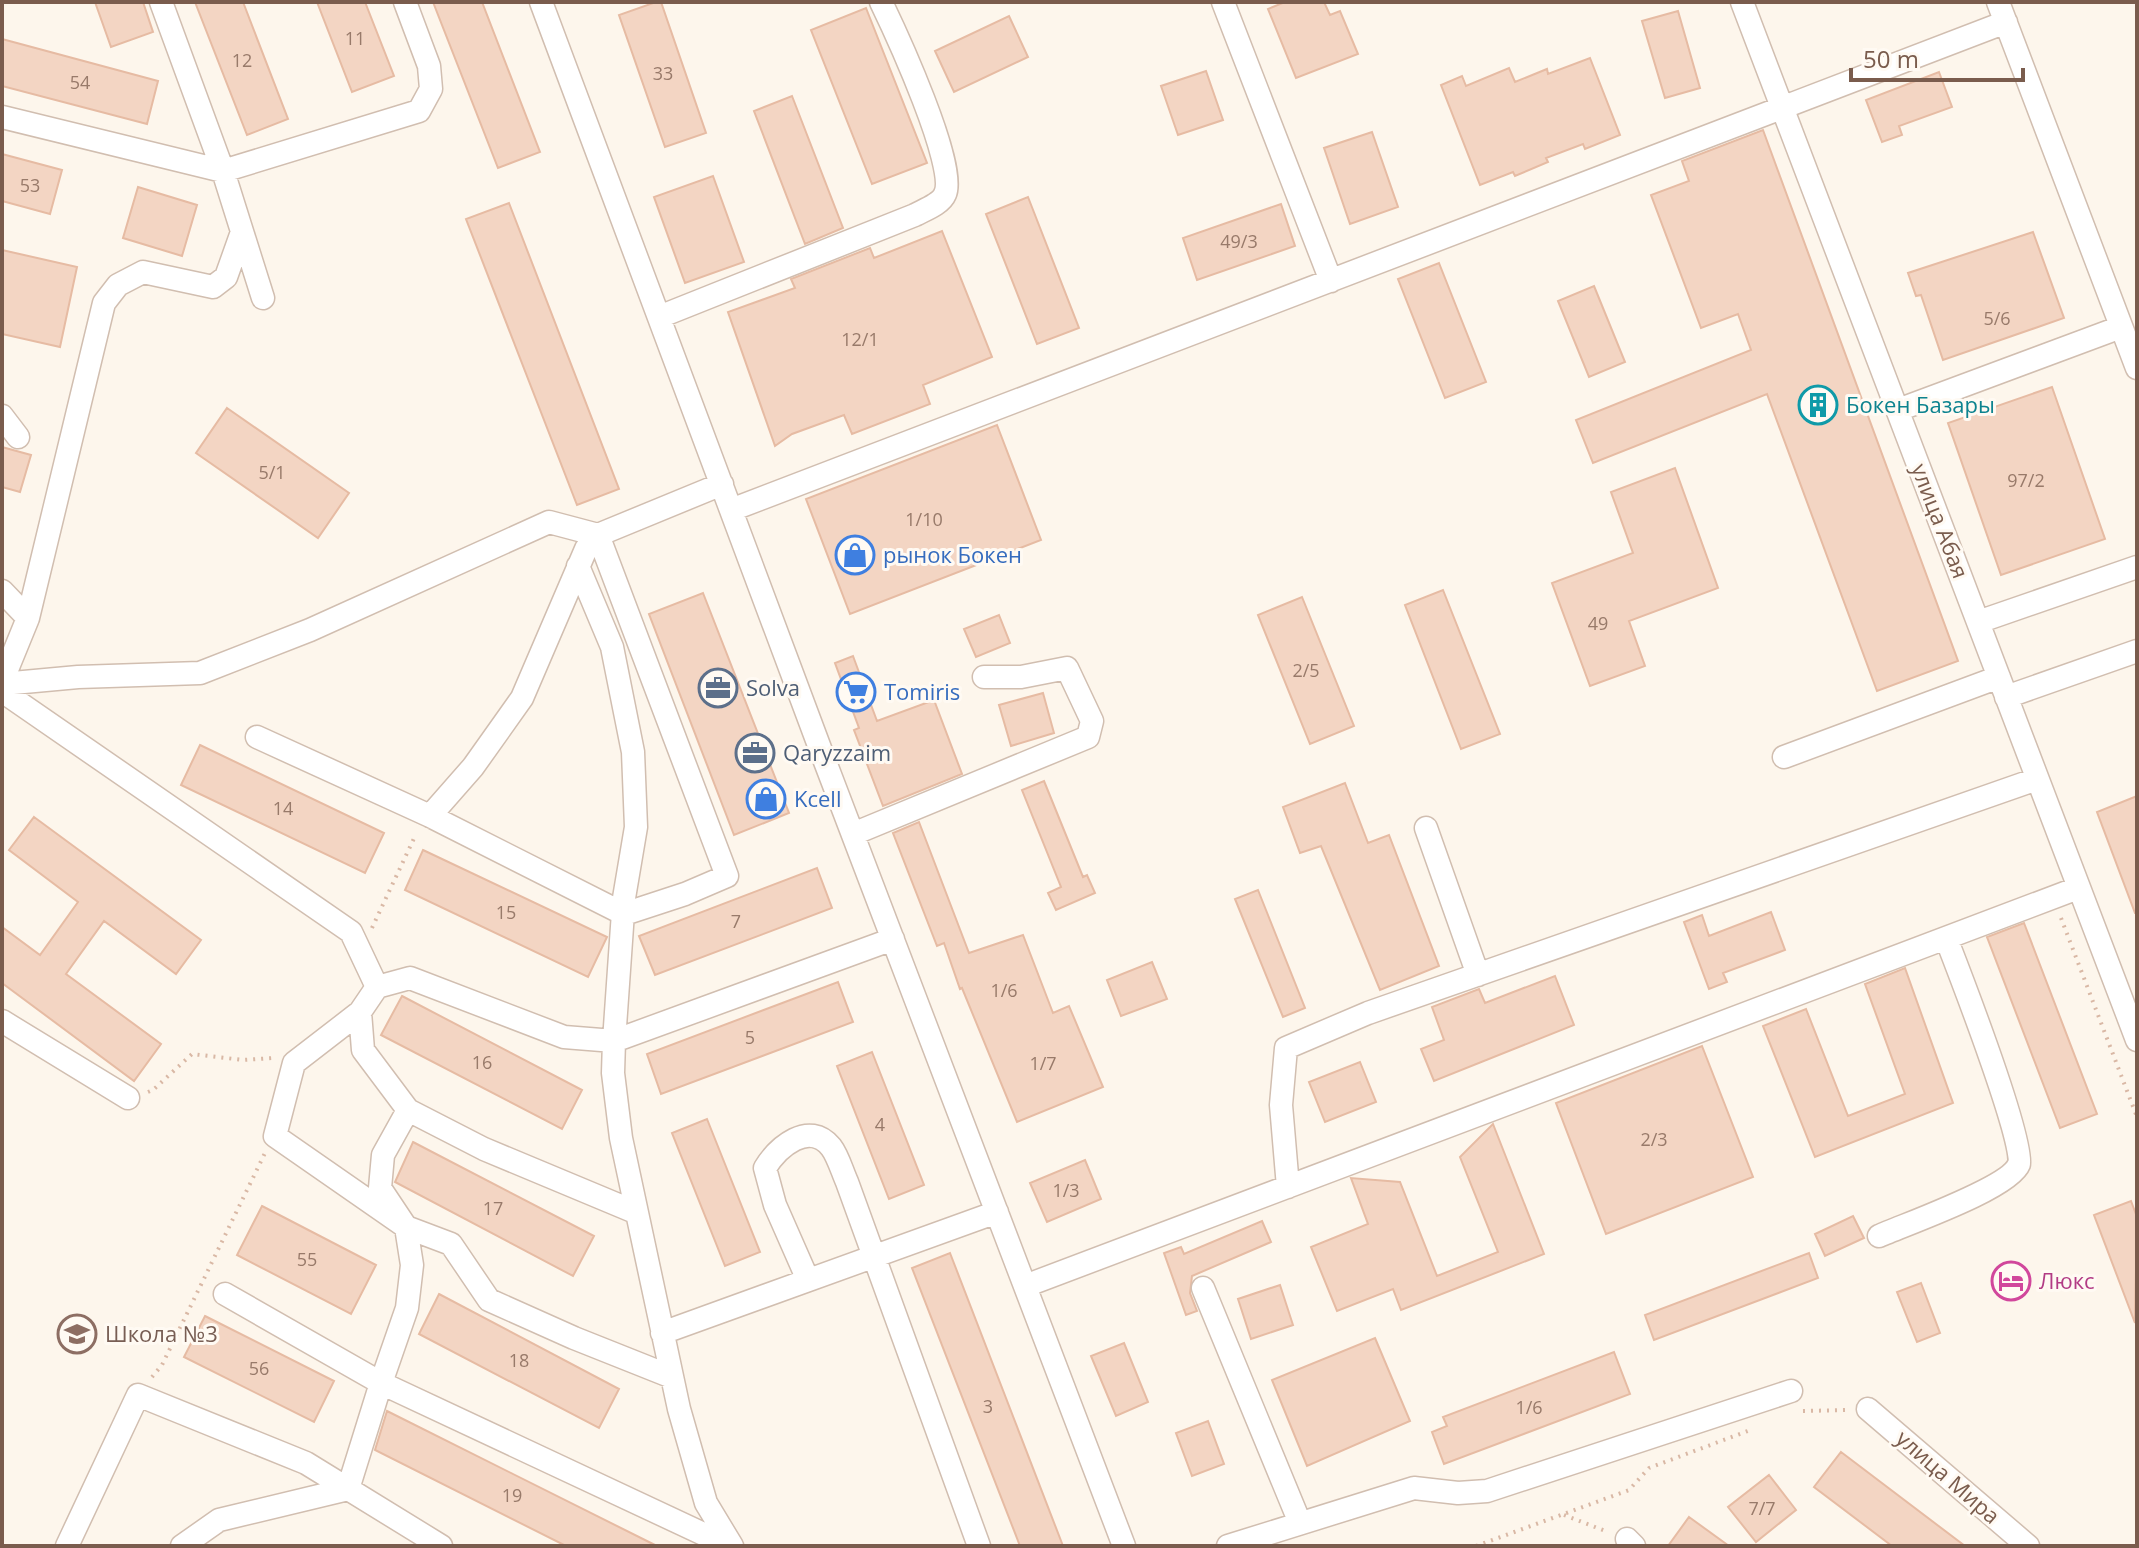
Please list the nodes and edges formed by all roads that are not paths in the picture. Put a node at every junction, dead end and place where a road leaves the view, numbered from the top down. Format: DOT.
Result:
graph roads {
  1 [pos="161,2"];
  2 [pos="405,2"];
  3 [pos="541,2"];
  4 [pos="881,2"];
  5 [pos="1223,2"];
  6 [pos="1742,2"];
  7 [pos="2002,12"];
  8 [pos="1784,106"];
  9 [pos="2,117"];
  10 [pos="223,171"];
  11 [pos="242,232"];
  12 [pos="1331,281"];
  13 [pos="263,298"];
  14 [pos="659,317"];
  15 [pos="2121,327"];
  16 [pos="2137,368"];
  17 [pos="1898,410"];
  18 [pos="2,416"];
  19 [pos="18,437"];
  20 [pos="722,484"];
  21 [pos="731,510"];
  22 [pos="598,535"];
  23 [pos="578,566"];
  24 [pos="2137,567"];
  25 [pos="2,591"];
  26 [pos="28,618"];
  27 [pos="1978,622"];
  28 [pos="2137,651"];
  29 [pos="2,675"];
  30 [pos="984,677"];
  31 [pos="2,684"];
  32 [pos="2002,687"];
  33 [pos="2,691"];
  34 [pos="257,737"];
  35 [pos="1784,757"];
  36 [pos="2037,779"];
  37 [pos="430,816"];
  38 [pos="1426,828"];
  39 [pos="853,834"];
  40 [pos="2078,888"];
  41 [pos="624,914"];
  42 [pos="1946,938"];
  43 [pos="893,939"];
  44 [pos="1478,975"];
  45 [pos="377,987"];
  46 [pos="360,1012"];
  47 [pos="2,1021"];
  48 [pos="2137,1040"];
  49 [pos="614,1041"];
  50 [pos="128,1098"];
  51 [pos="408,1110"];
  52 [pos="1288,1187"];
  53 [pos="635,1212"];
  54 [pos="997,1212"];
  55 [pos="406,1227"];
  56 [pos="1879,1236"];
  57 [pos="872,1257"];
  58 [pos="808,1280"];
  59 [pos="1025,1286"];
  60 [pos="1203,1288"];
  61 [pos="225,1294"];
  62 [pos="662,1333"];
  63 [pos="672,1377"];
  64 [pos="381,1383"];
  65 [pos="1796,1401"];
  66 [pos="1868,1409"];
  67 [pos="348,1489"];
  68 [pos="1300,1523"];
  69 [pos="67,1546"];
  70 [pos="182,1546"];
  71 [pos="441,1546"];
  72 [pos="730,1546"];
  73 [pos="979,1546"];
  74 [pos="1124,1546"];
  75 [pos="1228,1546"];
  76 [pos="2028,1546"];
  1 -- 10 [label="street"];
  2 -- 10 [label="street"];
  3 -- 14 [label="street"];
  4 -- 14 [label="street"];
  5 -- 12 [label="street"];
  6 -- 8 [label="street, улица Абая"];
  7 -- 8 [label="street"];
  7 -- 15 [label="street"];
  8 -- 12 [label="street"];
  8 -- 17 [label="street, улица Абая"];
  9 -- 10 [label="street"];
  10 -- 11 [label="street"];
  11 -- 13 [label="street"];
  11 -- 26 [label="street"];
  12 -- 21 [label="street"];
  14 -- 20 [label="street"];
  15 -- 16 [label="street"];
  15 -- 17 [label="street"];
  17 -- 27 [label="street, улица Абая"];
  18 -- 19 [label="street"];
  20 -- 21 [label="street"];
  20 -- 22 [label="street"];
  21 -- 39 [label="street"];
  22 -- 23 [label="street"];
  22 -- 31 [label="street"];
  22 -- 41 [label="street"];
  23 -- 37 [label="street"];
  23 -- 41 [label="street"];
  24 -- 27 [label="street"];
  25 -- 26 [label="street"];
  26 -- 29 [label="street"];
  27 -- 32 [label="street, улица Абая"];
  28 -- 32 [label="street"];
  30 -- 39 [label="street"];
  32 -- 35 [label="street"];
  32 -- 36 [label="street, улица Абая"];
  33 -- 45 [label="street"];
  34 -- 37 [label="street"];
  36 -- 40 [label="street, улица Абая"];
  36 -- 44 [label="street"];
  37 -- 41 [label="street"];
  38 -- 44 [label="street"];
  39 -- 43 [label="street"];
  40 -- 42 [label="street"];
  40 -- 48 [label="street, улица Абая"];
  41 -- 49 [label="street"];
  42 -- 52 [label="street"];
  42 -- 56 [label="street"];
  43 -- 49 [label="street"];
  43 -- 54 [label="street"];
  44 -- 52 [label="street"];
  45 -- 46 [label="street"];
  45 -- 49 [label="street"];
  46 -- 51 [label="street"];
  46 -- 55 [label="street"];
  47 -- 50 [label="street"];
  49 -- 53 [label="street"];
  51 -- 53 [label="street"];
  51 -- 55 [label="street"];
  52 -- 59 [label="street"];
  53 -- 62 [label="street"];
  54 -- 57 [label="street"];
  54 -- 59 [label="street"];
  55 -- 63 [label="street"];
  55 -- 64 [label="street"];
  57 -- 58 [label="street"];
  57 -- 58 [label="street"];
  57 -- 73 [label="street"];
  58 -- 62 [label="street"];
  59 -- 74 [label="street"];
  60 -- 68 [label="street"];
  61 -- 64 [label="street"];
  62 -- 63 [label="street"];
  63 -- 72 [label="street"];
  64 -- 67 [label="street"];
  64 -- 72 [label="street"];
  65 -- 68 [label="street"];
  66 -- 76 [label="street, улица Мира"];
  67 -- 69 [label="street"];
  67 -- 70 [label="street"];
  67 -- 71 [label="street"];
  68 -- 75 [label="street"];
}
